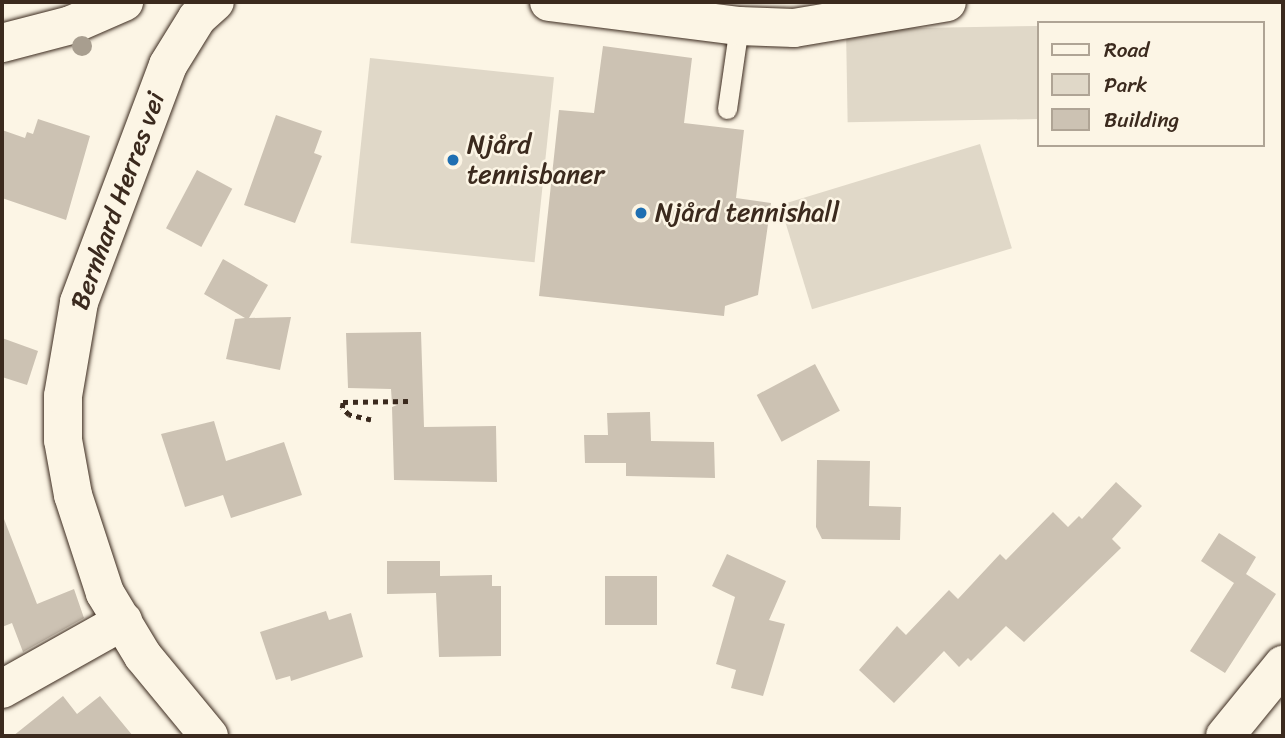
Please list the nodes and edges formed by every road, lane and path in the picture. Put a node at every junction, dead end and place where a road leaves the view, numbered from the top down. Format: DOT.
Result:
graph roads {
  1 [pos="57,2"];
  2 [pos="124,2"];
  3 [pos="215,2"];
  4 [pos="549,2"];
  5 [pos="947,2"];
  6 [pos="739,26"];
  7 [pos="2,41"];
  8 [pos="727,109"];
  9 [pos="408,401"];
  10 [pos="371,420"];
  11 [pos="123,621"];
  12 [pos="1283,665"];
  13 [pos="2,689"];
  14 [pos="209,736"];
  15 [pos="1225,736"];
  1 -- 7 [label="street"];
  2 -- 7 [label="street"];
  3 -- 11 [label="street, Bernhard Herres vei"];
  4 -- 6 [label="street"];
  5 -- 6 [label="street"];
  6 -- 8 [label="lane"];
  9 -- 10 [label="path"];
  11 -- 13 [label="street"];
  11 -- 14 [label="street, Bernhard Herres vei"];
  12 -- 15 [label="street"];
}
